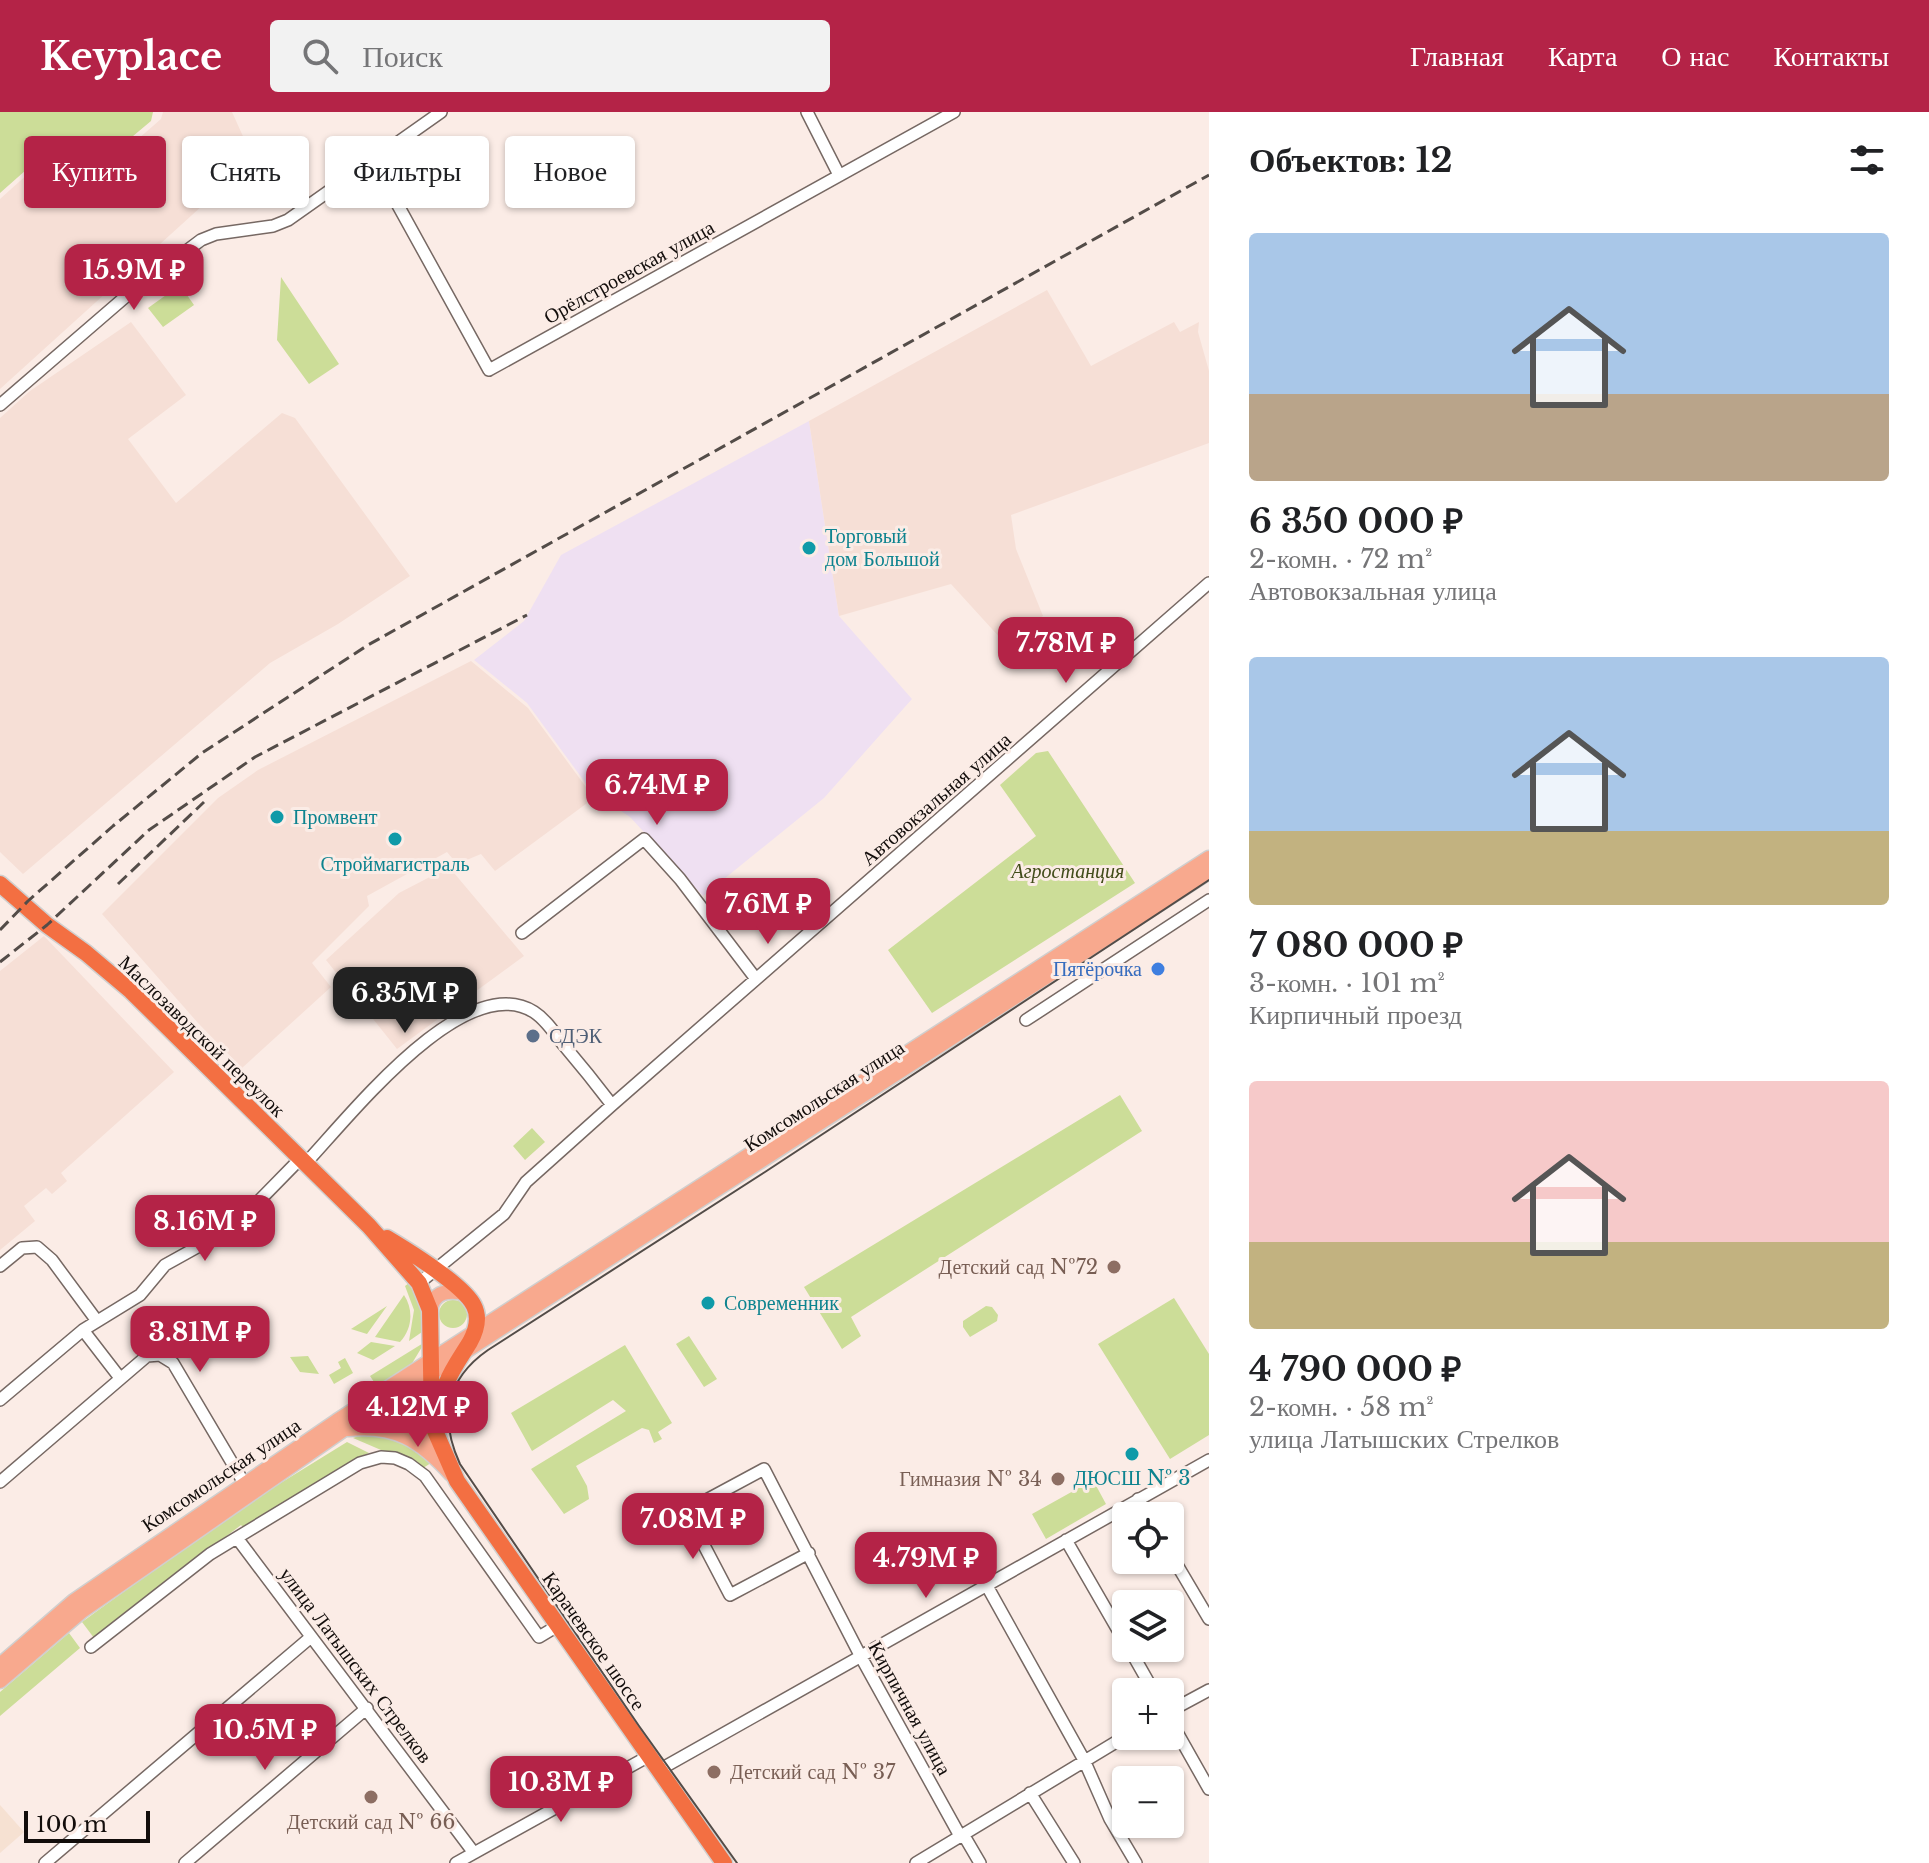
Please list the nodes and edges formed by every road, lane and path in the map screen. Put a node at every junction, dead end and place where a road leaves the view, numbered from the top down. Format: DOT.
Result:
graph roads {
  1 [pos="441,112"];
  2 [pos="807,112"];
  3 [pos="954,112"];
  4 [pos="407,136"];
  5 [pos="839,175"];
  6 [pos="325,195"];
  7 [pos="400,208"];
  8 [pos="0,405"];
  9 [pos="1209,583"];
  10 [pos="1209,858"];
  11 [pos="1209,872"];
  12 [pos="0,884"];
  13 [pos="1209,900"];
  14 [pos="522,933"];
  15 [pos="756,979"];
  16 [pos="1026,1020"];
  17 [pos="612,1105"];
  18 [pos="302,1162"];
  19 [pos="369,1226"];
  20 [pos="0,1266"];
  21 [pos="435,1271"];
  22 [pos="419,1283"];
  23 [pos="468,1297"];
  24 [pos="511,1308"];
  25 [pos="431,1317"];
  26 [pos="97,1321"];
  27 [pos="83,1330"];
  28 [pos="475,1332"];
  29 [pos="455,1351"];
  30 [pos="430,1367"];
  31 [pos="120,1378"];
  32 [pos="0,1400"];
  33 [pos="378,1401"];
  34 [pos="343,1430"];
  35 [pos="1209,1460"];
  36 [pos="457,1481"];
  37 [pos="0,1482"];
  38 [pos="244,1483"];
  39 [pos="1138,1499"];
  40 [pos="1140,1502"];
  41 [pos="237,1538"];
  42 [pos="1066,1540"];
  43 [pos="809,1553"];
  44 [pos="1182,1574"];
  45 [pos="987,1586"];
  46 [pos="1209,1619"];
  47 [pos="1112,1620"];
  48 [pos="559,1625"];
  49 [pos="311,1637"];
  50 [pos="91,1647"];
  51 [pos="861,1657"];
  52 [pos="0,1665"];
  53 [pos="0,1681"];
  54 [pos="1209,1690"];
  55 [pos="1184,1703"];
  56 [pos="367,1708"];
  57 [pos="1112,1744"];
  58 [pos="1184,1745"];
  59 [pos="649,1756"];
  60 [pos="1084,1760"];
  61 [pos="659,1770"];
  62 [pos="1209,1789"];
  63 [pos="1030,1793"];
  64 [pos="961,1835"];
  65 [pos="474,1853"];
  66 [pos="45,1863"];
  67 [pos="185,1863"];
  68 [pos="456,1863"];
  69 [pos="724,1863"];
  70 [pos="916,1863"];
  71 [pos="980,1863"];
  72 [pos="1074,1863"];
  73 [pos="1136,1863"];
  1 -- 4 [label="street"];
  2 -- 5 [label="street"];
  3 -- 5 [label="street, Орёлстроевская улица"];
  5 -- 7 [label="street, Орёлстроевская улица"];
  6 -- 8 [label="street"];
  9 -- 15 [label="street, Автовокзальная улица"];
  10 -- 24 [label="main road, Комсомольская улица"];
  11 -- 29 [label="main road, Комсомольская улица"];
  12 -- 18 [label="highway, Маслозаводской переулок"];
  13 -- 16 [label="street"];
  14 -- 15 [label="street"];
  15 -- 17 [label="street, Автовокзальная улица"];
  17 -- 18 [label="street"];
  17 -- 21 [label="street, Автовокзальная улица"];
  18 -- 19 [label="highway, Маслозаводской переулок"];
  18 -- 26 [label="street"];
  19 -- 21 [label="highway, Маслозаводской переулок"];
  19 -- 22 [label="highway, Маслозаводской переулок"];
  20 -- 26 [label="street"];
  21 -- 22 [label="street, Автовокзальная улица"];
  21 -- 23 [label="highway, Маслозаводской переулок"];
  22 -- 25 [label="highway, Маслозаводской переулок"];
  23 -- 24 [label="main road"];
  23 -- 25 [label="main road"];
  23 -- 28 [label="highway"];
  24 -- 28 [label="main road, Комсомольская улица"];
  25 -- 29 [label="main road"];
  25 -- 30 [label="highway"];
  26 -- 27 [label="street"];
  27 -- 31 [label="street"];
  27 -- 32 [label="street"];
  28 -- 29 [label="highway, Комсомольская улица"];
  29 -- 30 [label="main road, Комсомольская улица"];
  29 -- 36 [label="highway"];
  30 -- 33 [label="main road, Комсомольская улица"];
  30 -- 36 [label="highway"];
  31 -- 37 [label="street"];
  31 -- 38 [label="street"];
  33 -- 34 [label="main road, Комсомольская улица"];
  33 -- 36 [label="main road"];
  33 -- 38 [label="main road, Комсомольская улица"];
  34 -- 36 [label="main road"];
  34 -- 53 [label="main road, Комсомольская улица"];
  35 -- 39 [label="street"];
  36 -- 48 [label="highway, Карачевское шоссе"];
  38 -- 52 [label="main road, Комсомольская улица"];
  39 -- 40 [label="street"];
  39 -- 42 [label="street"];
  41 -- 48 [label="street"];
  41 -- 49 [label="street, улица Латышских Стрелков"];
  41 -- 50 [label="street"];
  42 -- 45 [label="street"];
  42 -- 47 [label="street"];
  43 -- 43 [label="street, Кирпичная улица"];
  43 -- 51 [label="street, Кирпичная улица"];
  44 -- 46 [label="street"];
  45 -- 51 [label="street"];
  45 -- 60 [label="street"];
  48 -- 59 [label="highway, Карачевское шоссе"];
  49 -- 56 [label="street, улица Латышских Стрелков"];
  49 -- 66 [label="street"];
  51 -- 61 [label="street"];
  51 -- 64 [label="street, Кирпичная улица"];
  54 -- 55 [label="street"];
  56 -- 65 [label="street, улица Латышских Стрелков"];
  56 -- 67 [label="street"];
  57 -- 60 [label="street"];
  58 -- 62 [label="street"];
  59 -- 61 [label="highway, Карачевское шоссе"];
  59 -- 65 [label="street"];
  60 -- 63 [label="street"];
  60 -- 73 [label="street"];
  61 -- 69 [label="highway, Карачевское шоссе"];
  63 -- 64 [label="street"];
  63 -- 72 [label="street"];
  64 -- 70 [label="street"];
  64 -- 71 [label="street, Кирпичная улица"];
  65 -- 68 [label="street"];
}
